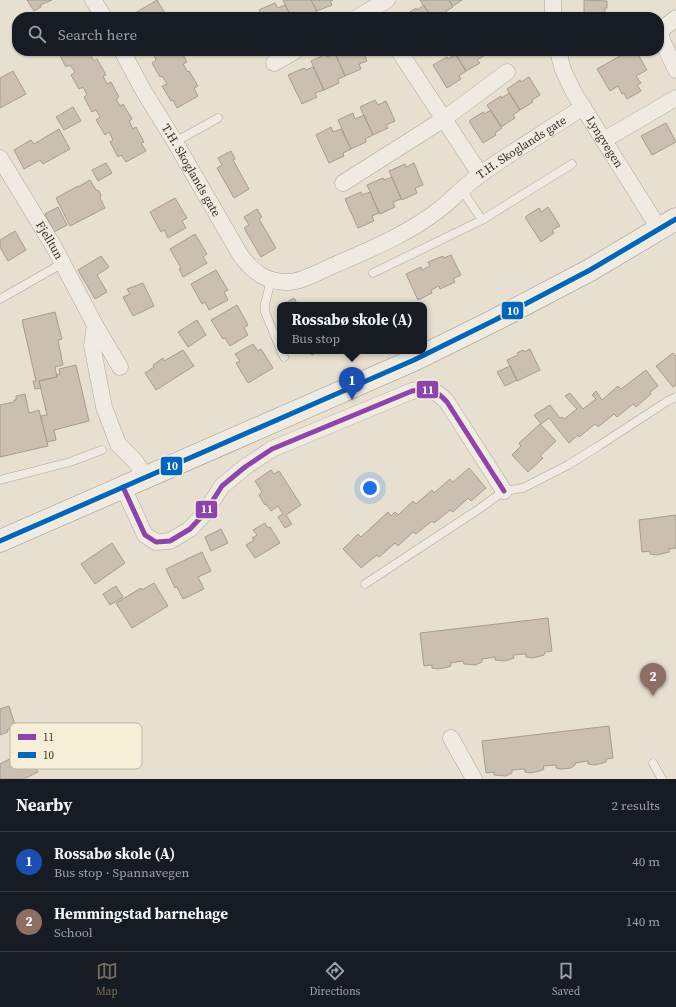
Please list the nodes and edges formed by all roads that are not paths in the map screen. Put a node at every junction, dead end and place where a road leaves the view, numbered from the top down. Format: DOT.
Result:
graph roads {
  1 [pos="387,0"];
  2 [pos="553,0"];
  3 [pos="368,11"];
  4 [pos="553,12"];
  5 [pos="676,18"];
  6 [pos="664,28"];
  7 [pos="664,44"];
  8 [pos="125,56"];
  9 [pos="286,56"];
  10 [pos="402,56"];
  11 [pos="559,56"];
  12 [pos="274,63"];
  13 [pos="676,70"];
  14 [pos="507,72"];
  15 [pos="676,98"];
  16 [pos="583,107"];
  17 [pos="218,118"];
  18 [pos="444,119"];
  19 [pos="604,140"];
  20 [pos="175,142"];
  21 [pos="0,158"];
  22 [pos="572,164"];
  23 [pos="480,174"];
  24 [pos="343,183"];
  25 [pos="462,190"];
  26 [pos="482,220"];
  27 [pos="668,224"];
  28 [pos="63,263"];
  29 [pos="373,273"];
  30 [pos="271,280"];
  31 [pos="0,299"];
  32 [pos="95,325"];
  33 [pos="277,341"];
  34 [pos="426,354"];
  35 [pos="427,354"];
  36 [pos="120,367"];
  37 [pos="676,397"];
  38 [pos="102,450"];
  39 [pos="146,477"];
  40 [pos="0,480"];
  41 [pos="123,487"];
  42 [pos="504,491"];
  43 [pos="0,541"];
  44 [pos="365,584"];
  45 [pos="452,738"];
  46 [pos="653,763"];
  47 [pos="474,779"];
  48 [pos="662,779"];
  1 -- 3 [label="street"];
  2 -- 4 [label="street"];
  5 -- 6 [label="street"];
  7 -- 13 [label="street"];
  8 -- 20 [label="street, T.H. Skoglands gate"];
  9 -- 12 [label="street"];
  10 -- 18 [label="street"];
  11 -- 16 [label="street, Lyngvegen"];
  14 -- 18 [label="street"];
  15 -- 19 [label="street"];
  16 -- 19 [label="street, Lyngvegen"];
  16 -- 23 [label="street, T.H. Skoglands gate"];
  17 -- 20 [label="lane"];
  18 -- 23 [label="street"];
  18 -- 24 [label="street"];
  19 -- 27 [label="street, Lyngvegen"];
  20 -- 30 [label="street, T.H. Skoglands gate"];
  21 -- 28 [label="street, Fjelltun"];
  22 -- 26 [label="lane"];
  23 -- 25 [label="street, T.H. Skoglands gate"];
  25 -- 26 [label="lane"];
  25 -- 30 [label="street, T.H. Skoglands gate"];
  26 -- 29 [label="lane"];
  27 -- 35 [label="main road"];
  28 -- 31 [label="lane"];
  28 -- 32 [label="street, Fjelltun"];
  30 -- 33 [label="lane"];
  32 -- 36 [label="street, Fjelltun"];
  32 -- 39 [label="street"];
  34 -- 39 [label="main road"];
  37 -- 42 [label="lane"];
  38 -- 40 [label="lane"];
  39 -- 41 [label="main road"];
  41 -- 42 [label="street"];
  41 -- 43 [label="main road"];
  42 -- 44 [label="lane"];
  45 -- 47 [label="street"];
  46 -- 48 [label="lane"];
}
